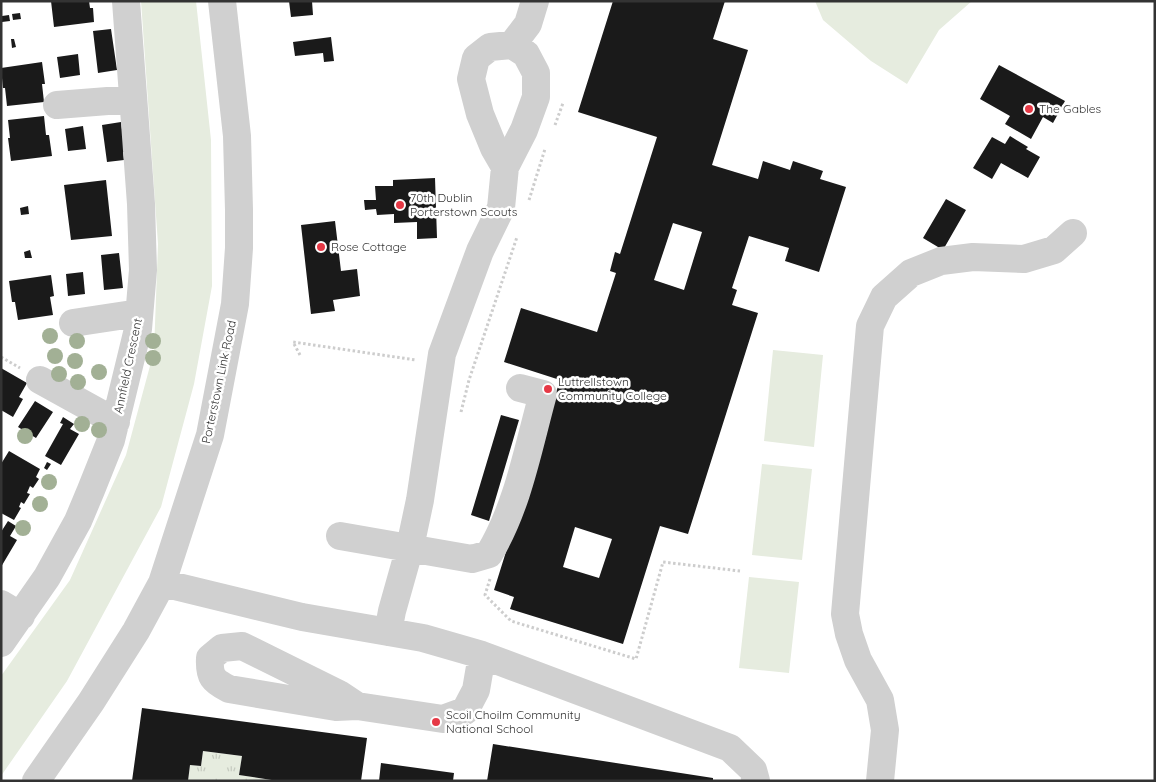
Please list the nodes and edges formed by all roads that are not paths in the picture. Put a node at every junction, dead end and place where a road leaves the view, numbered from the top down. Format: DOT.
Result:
graph roads {
  1 [pos="126,1"];
  2 [pos="222,1"];
  3 [pos="535,1"];
  4 [pos="512,45"];
  5 [pos="132,99"];
  6 [pos="56,105"];
  7 [pos="505,167"];
  8 [pos="1073,233"];
  9 [pos="139,313"];
  10 [pos="73,323"];
  11 [pos="40,380"];
  12 [pos="520,388"];
  13 [pos="116,422"];
  14 [pos="340,536"];
  15 [pos="410,547"];
  16 [pos="162,582"];
  17 [pos="11,610"];
  18 [pos="388,632"];
  19 [pos="1,643"];
  20 [pos="482,656"];
  21 [pos="357,706"];
  22 [pos="36,781"];
  23 [pos="756,781"];
  24 [pos="880,781"];
  1 -- 5 [label="street, Annfield Crescent"];
  2 -- 16 [label="street, Porterstown Link Road"];
  3 -- 4 [label="street"];
  4 -- 7 [label="street"];
  4 -- 7 [label="street"];
  5 -- 6 [label="street"];
  5 -- 9 [label="street, Annfield Crescent"];
  7 -- 15 [label="street"];
  8 -- 24 [label="street"];
  9 -- 10 [label="street"];
  9 -- 13 [label="street, Annfield Crescent"];
  11 -- 13 [label="street"];
  12 -- 15 [label="street"];
  13 -- 17 [label="street, Annfield Crescent"];
  14 -- 15 [label="street"];
  15 -- 18 [label="street"];
  16 -- 18 [label="street"];
  16 -- 22 [label="street, Porterstown Link Road"];
  17 -- 19 [label="street, Annfield Crescent"];
  18 -- 20 [label="street"];
  20 -- 21 [label="street"];
  20 -- 23 [label="street"];
}
